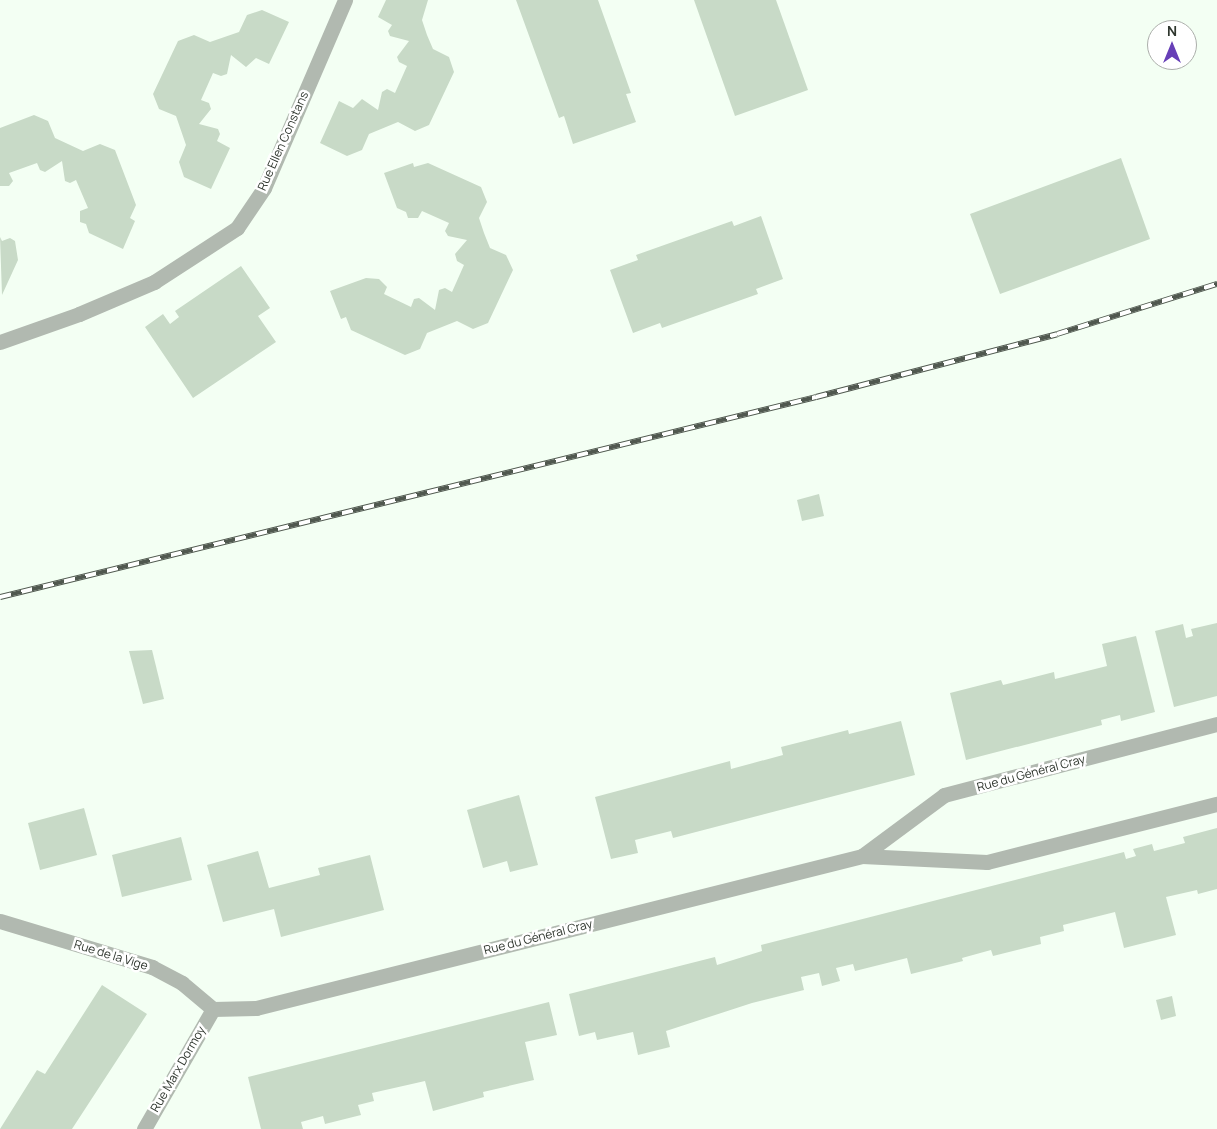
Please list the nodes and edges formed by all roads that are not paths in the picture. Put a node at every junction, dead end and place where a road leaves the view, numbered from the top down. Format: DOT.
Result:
graph roads {
  1 [pos="345,0"];
  2 [pos="0,342"];
  3 [pos="1217,724"];
  4 [pos="1217,804"];
  5 [pos="862,856"];
  6 [pos="0,921"];
  7 [pos="213,1009"];
  8 [pos="144,1129"];
  1 -- 2 [label="street, Rue Ellen Constans"];
  3 -- 5 [label="street, Rue du Général Cray"];
  4 -- 5 [label="street, Rue du Général Cray"];
  5 -- 7 [label="street, Rue du Général Cray"];
  6 -- 7 [label="street, Rue de la Vige"];
  7 -- 8 [label="street, Rue Marx Dormoy"];
}
